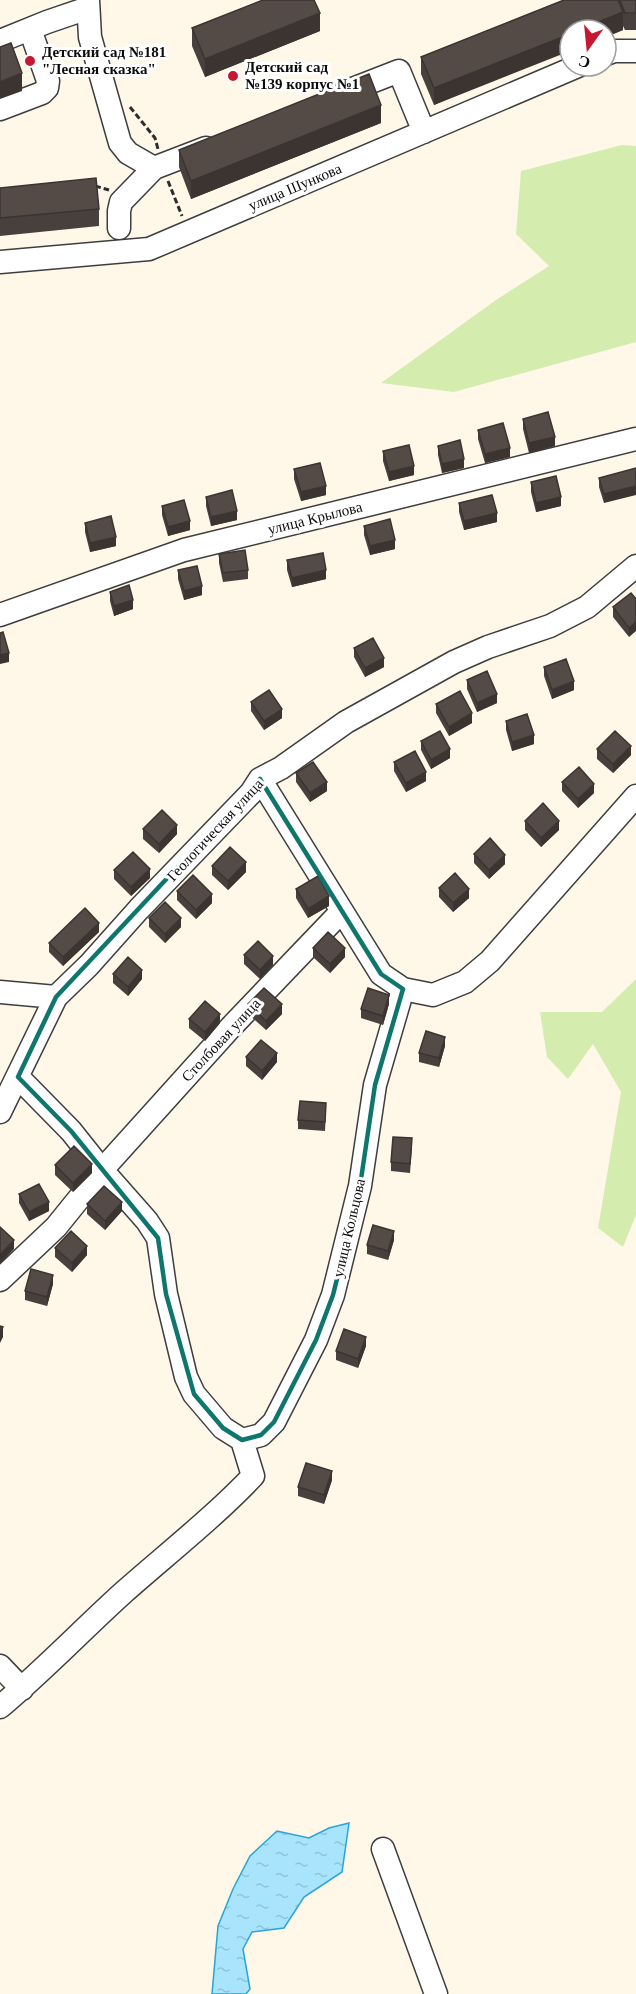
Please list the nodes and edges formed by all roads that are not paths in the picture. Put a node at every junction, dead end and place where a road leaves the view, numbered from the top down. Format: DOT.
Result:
graph roads {
  1 [pos="88,4"];
  2 [pos="30,29"];
  3 [pos="0,41"];
  4 [pos="618,51"];
  5 [pos="636,51"];
  6 [pos="558,75"];
  7 [pos="324,101"];
  8 [pos="0,109"];
  9 [pos="424,132"];
  10 [pos="227,139"];
  11 [pos="158,166"];
  12 [pos="119,228"];
  13 [pos="0,262"];
  14 [pos="636,439"];
  15 [pos="636,566"];
  16 [pos="0,615"];
  17 [pos="260,779"];
  18 [pos="636,796"];
  19 [pos="341,912"];
  20 [pos="403,989"];
  21 [pos="0,992"];
  22 [pos="57,997"];
  23 [pos="18,1077"];
  24 [pos="0,1112"];
  25 [pos="102,1170"];
  26 [pos="0,1280"];
  27 [pos="242,1440"];
  28 [pos="0,1666"];
  29 [pos="22,1689"];
  30 [pos="0,1707"];
  31 [pos="383,1849"];
  32 [pos="436,1994"];
  1 -- 2 [label="street"];
  1 -- 11 [label="street"];
  2 -- 3 [label="street"];
  2 -- 8 [label="street"];
  4 -- 5 [label="street"];
  6 -- 9 [label="street, улица Шункова"];
  7 -- 9 [label="street"];
  9 -- 13 [label="street, улица Шункова"];
  10 -- 11 [label="street"];
  11 -- 12 [label="street"];
  14 -- 16 [label="street, улица Крылова"];
  15 -- 17 [label="street, Геологическая улица"];
  17 -- 19 [label="street"];
  17 -- 22 [label="street, Геологическая улица"];
  18 -- 20 [label="street"];
  19 -- 20 [label="street"];
  19 -- 25 [label="street, Столбовая улица"];
  20 -- 27 [label="street, улица Кольцова"];
  21 -- 22 [label="street"];
  22 -- 23 [label="street, Геологическая улица"];
  23 -- 24 [label="street, Геологическая улица"];
  23 -- 25 [label="street"];
  25 -- 26 [label="street, Столбовая улица"];
  25 -- 27 [label="street"];
  27 -- 29 [label="street"];
  28 -- 29 [label="street"];
  29 -- 30 [label="street"];
  31 -- 32 [label="street"];
}
